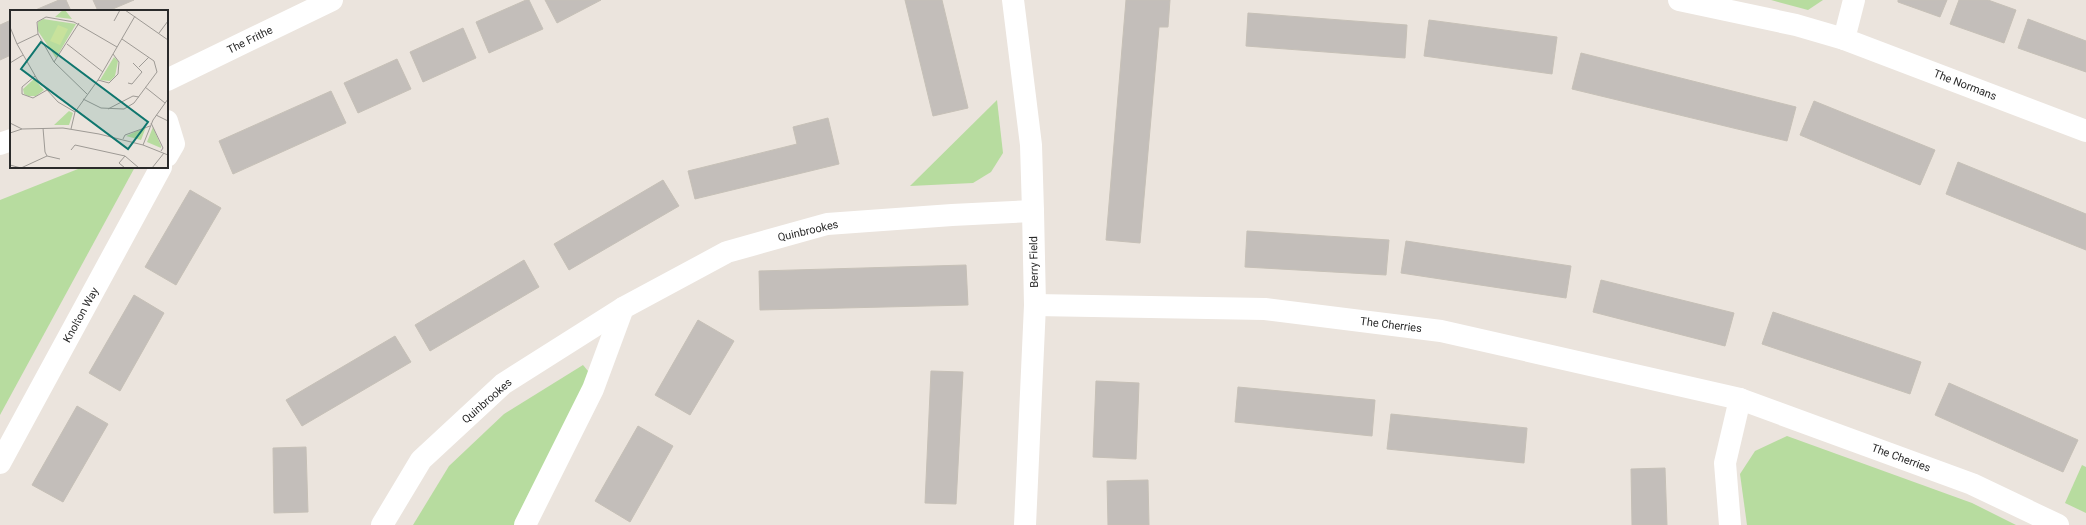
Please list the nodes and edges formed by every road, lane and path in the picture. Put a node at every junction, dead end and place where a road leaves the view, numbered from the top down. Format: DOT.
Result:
graph roads {
  1 [pos="332,0"];
  2 [pos="1013,0"];
  3 [pos="1679,0"];
  4 [pos="1854,0"];
  5 [pos="1844,39"];
  6 [pos="168,80"];
  7 [pos="168,124"];
  8 [pos="2086,131"];
  9 [pos="10,140"];
  10 [pos="0,144"];
  11 [pos="168,154"];
  12 [pos="160,168"];
  13 [pos="1033,211"];
  14 [pos="1035,305"];
  15 [pos="623,308"];
  16 [pos="1740,399"];
  17 [pos="0,463"];
  18 [pos="382,525"];
  19 [pos="525,525"];
  20 [pos="1025,525"];
  21 [pos="1730,525"];
  22 [pos="2058,525"];
  1 -- 6 [label="street, The Frithe"];
  2 -- 13 [label="street, Berry Field"];
  3 -- 5 [label="street, The Normans"];
  4 -- 5 [label="street"];
  5 -- 8 [label="street, The Normans"];
  7 -- 11 [label="street"];
  9 -- 10 [label="street"];
  12 -- 17 [label="street, Knolton Way"];
  13 -- 14 [label="street, Berry Field"];
  13 -- 15 [label="street, Quinbrookes"];
  14 -- 16 [label="street, The Cherries"];
  14 -- 20 [label="street, Berry Field"];
  15 -- 18 [label="street, Quinbrookes"];
  15 -- 19 [label="street"];
  16 -- 21 [label="street"];
  16 -- 22 [label="street, The Cherries"];
}
